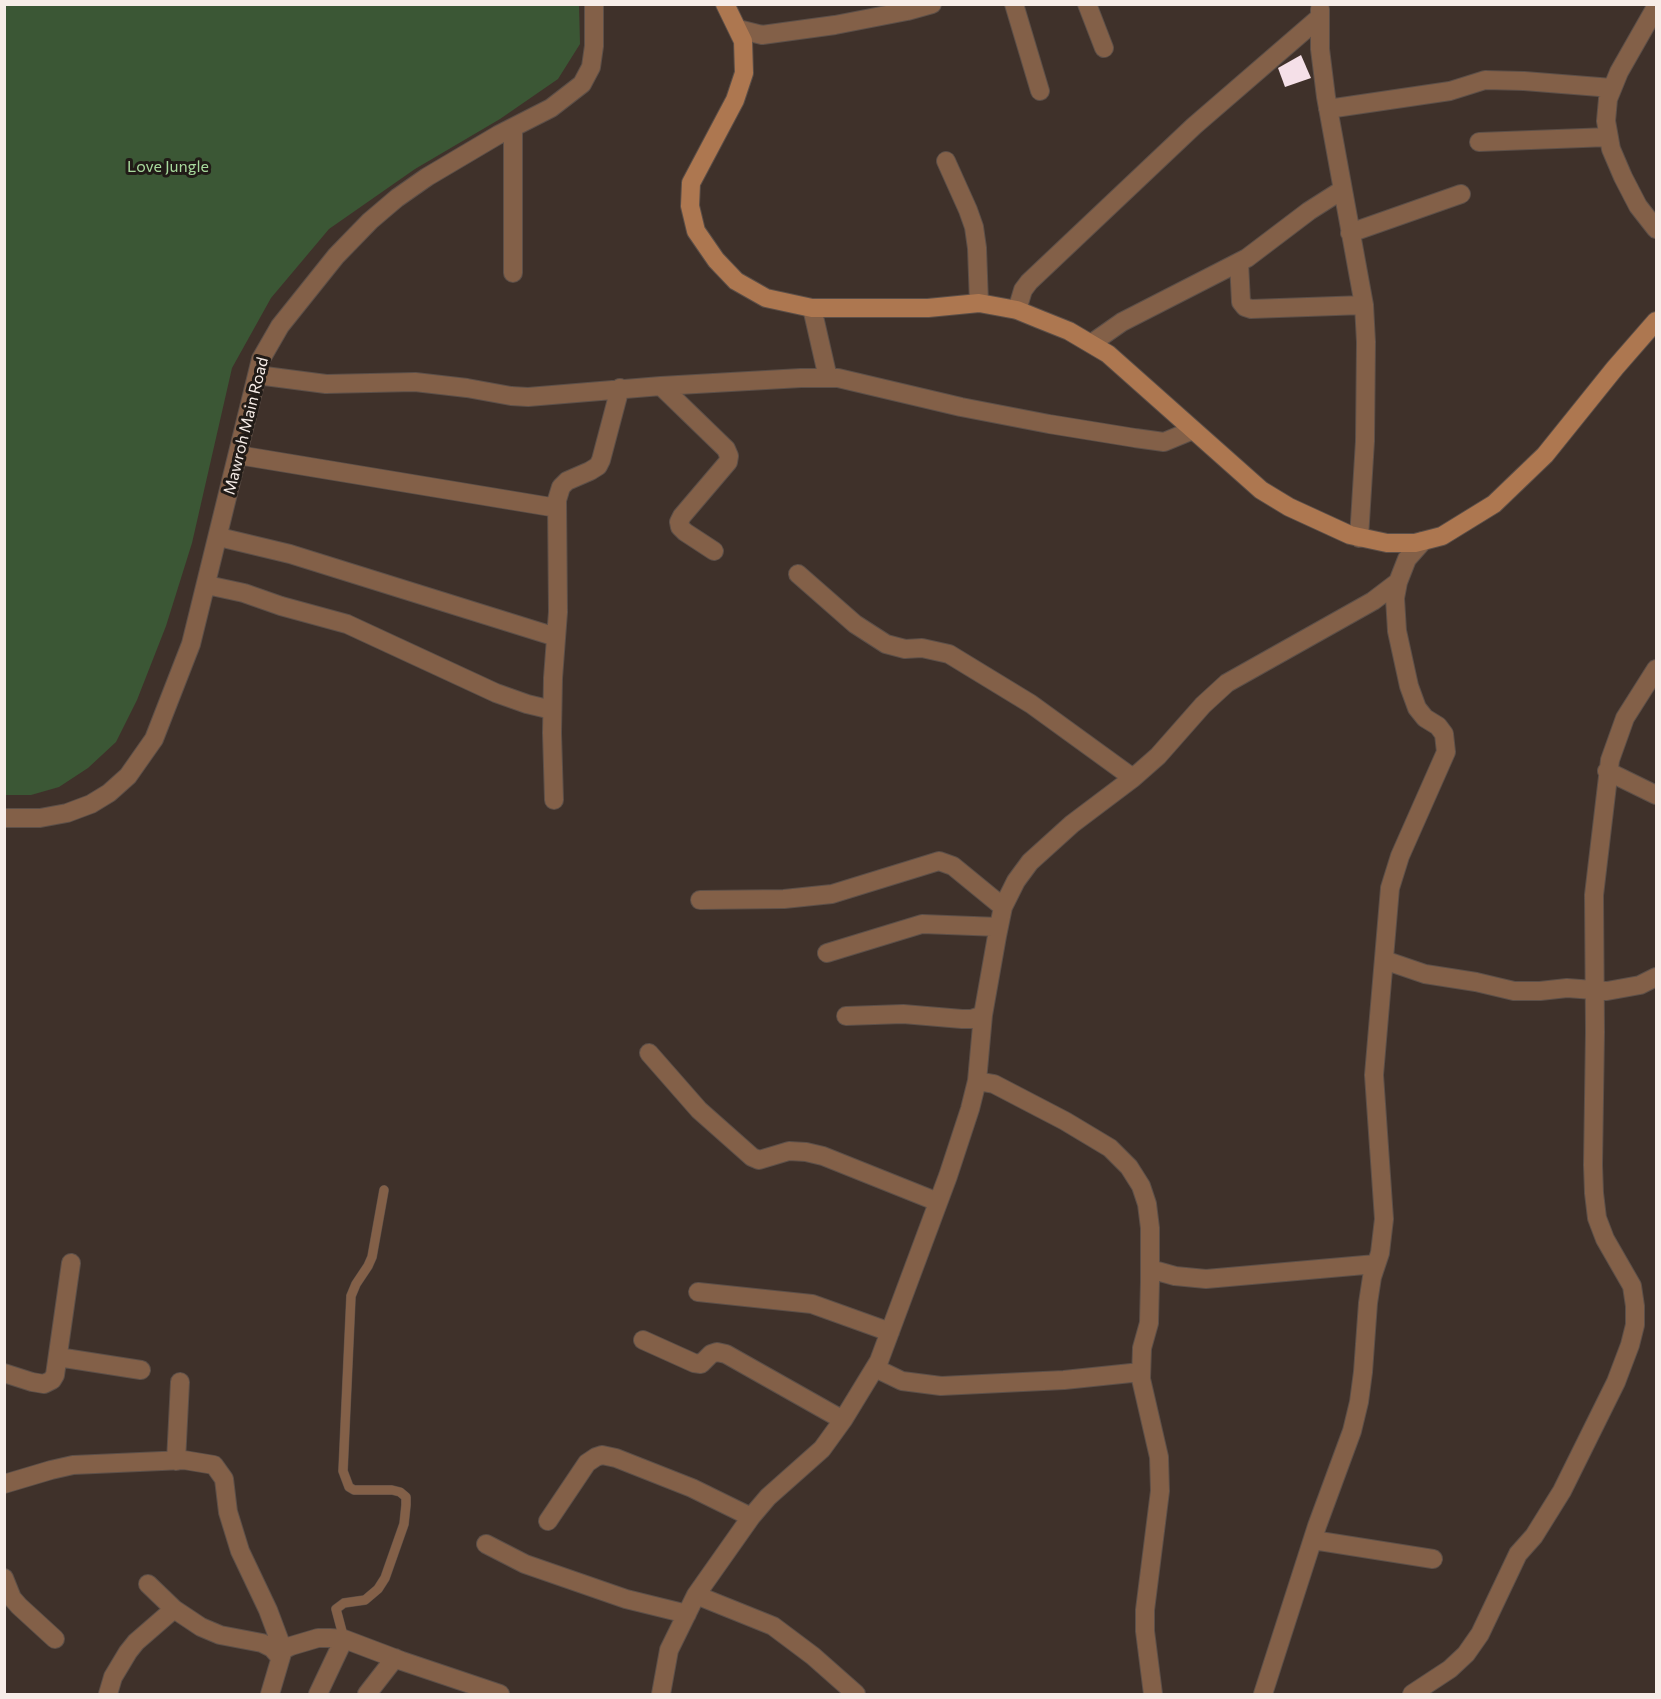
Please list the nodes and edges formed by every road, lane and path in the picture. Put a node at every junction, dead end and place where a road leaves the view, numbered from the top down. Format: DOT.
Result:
graph roads {
  1 [pos="594,4"];
  2 [pos="725,4"];
  3 [pos="932,4"];
  4 [pos="1014,4"];
  5 [pos="1087,4"];
  6 [pos="1656,7"];
  7 [pos="1320,11"];
  8 [pos="738,29"];
  9 [pos="1104,48"];
  10 [pos="1612,88"];
  11 [pos="1040,91"];
  12 [pos="1328,109"];
  13 [pos="513,128"];
  14 [pos="1609,137"];
  15 [pos="1479,142"];
  16 [pos="945,161"];
  17 [pos="1342,190"];
  18 [pos="1461,194"];
  19 [pos="1656,229"];
  20 [pos="1350,233"];
  21 [pos="1239,262"];
  22 [pos="513,273"];
  23 [pos="979,303"];
  24 [pos="1364,305"];
  25 [pos="812,308"];
  26 [pos="1017,310"];
  27 [pos="1656,321"];
  28 [pos="1092,344"];
  29 [pos="257,375"];
  30 [pos="828,378"];
  31 [pos="661,386"];
  32 [pos="620,388"];
  33 [pos="1193,430"];
  34 [pos="238,455"];
  35 [pos="557,508"];
  36 [pos="219,537"];
  37 [pos="1359,538"];
  38 [pos="1423,541"];
  39 [pos="714,551"];
  40 [pos="798,574"];
  41 [pos="1398,582"];
  42 [pos="207,585"];
  43 [pos="556,637"];
  44 [pos="1656,669"];
  45 [pos="552,710"];
  46 [pos="1607,771"];
  47 [pos="1133,778"];
  48 [pos="1656,795"];
  49 [pos="554,800"];
  50 [pos="4,818"];
  51 [pos="700,900"];
  52 [pos="1004,907"];
  53 [pos="999,927"];
  54 [pos="827,953"];
  55 [pos="1384,960"];
  56 [pos="1656,977"];
  57 [pos="1594,992"];
  58 [pos="983,1015"];
  59 [pos="846,1016"];
  60 [pos="649,1053"];
  61 [pos="977,1081"];
  62 [pos="384,1190"];
  63 [pos="938,1202"];
  64 [pos="71,1263"];
  65 [pos="1376,1264"];
  66 [pos="1150,1269"];
  67 [pos="698,1292"];
  68 [pos="890,1332"];
  69 [pos="643,1340"];
  70 [pos="58,1357"];
  71 [pos="875,1368"];
  72 [pos="141,1370"];
  73 [pos="1142,1372"];
  74 [pos="4,1373"];
  75 [pos="180,1382"];
  76 [pos="843,1420"];
  77 [pos="176,1461"];
  78 [pos="4,1484"];
  79 [pos="750,1517"];
  80 [pos="548,1521"];
  81 [pos="1313,1540"];
  82 [pos="486,1544"];
  83 [pos="1433,1559"];
  84 [pos="4,1578"];
  85 [pos="148,1584"];
  86 [pos="696,1595"];
  87 [pos="174,1609"];
  88 [pos="687,1614"];
  89 [pos="56,1639"];
  90 [pos="344,1639"];
  91 [pos="281,1653"];
  92 [pos="395,1658"];
  93 [pos="108,1695"];
  94 [pos="270,1695"];
  95 [pos="318,1695"];
  96 [pos="367,1695"];
  97 [pos="500,1695"];
  98 [pos="661,1695"];
  99 [pos="856,1695"];
  100 [pos="1153,1695"];
  101 [pos="1263,1695"];
  102 [pos="1412,1695"];
  1 -- 13 [label="street, Mawroh Main Road"];
  2 -- 8 [label="street"];
  3 -- 8 [label="street"];
  4 -- 11 [label="street"];
  5 -- 9 [label="street"];
  6 -- 10 [label="street"];
  7 -- 12 [label="street"];
  7 -- 26 [label="street"];
  8 -- 25 [label="street"];
  10 -- 12 [label="street"];
  10 -- 14 [label="street"];
  12 -- 17 [label="street"];
  13 -- 22 [label="street"];
  13 -- 29 [label="street, Mawroh Main Road"];
  14 -- 15 [label="street"];
  14 -- 19 [label="street"];
  16 -- 23 [label="street"];
  17 -- 20 [label="street"];
  17 -- 21 [label="street"];
  18 -- 20 [label="street"];
  20 -- 24 [label="street"];
  21 -- 24 [label="street"];
  21 -- 28 [label="street"];
  23 -- 25 [label="street"];
  23 -- 26 [label="street"];
  24 -- 37 [label="street"];
  25 -- 30 [label="street"];
  26 -- 28 [label="street"];
  27 -- 38 [label="street"];
  28 -- 33 [label="street"];
  29 -- 32 [label="street"];
  29 -- 34 [label="street, Mawroh Main Road"];
  30 -- 31 [label="street"];
  30 -- 33 [label="street"];
  31 -- 32 [label="street"];
  31 -- 39 [label="street"];
  32 -- 35 [label="street"];
  33 -- 37 [label="street"];
  34 -- 35 [label="street"];
  34 -- 36 [label="street, Mawroh Main Road"];
  35 -- 43 [label="street"];
  36 -- 42 [label="street, Mawroh Main Road"];
  36 -- 43 [label="street"];
  37 -- 38 [label="street"];
  38 -- 41 [label="street"];
  40 -- 47 [label="street"];
  41 -- 47 [label="street"];
  41 -- 55 [label="street"];
  42 -- 45 [label="street"];
  42 -- 50 [label="street, Mawroh Main Road"];
  43 -- 45 [label="street"];
  44 -- 46 [label="street"];
  45 -- 49 [label="street"];
  46 -- 48 [label="street"];
  46 -- 57 [label="street"];
  47 -- 52 [label="street"];
  51 -- 52 [label="street"];
  52 -- 53 [label="street"];
  53 -- 54 [label="street"];
  53 -- 58 [label="street"];
  55 -- 57 [label="street"];
  55 -- 65 [label="street"];
  56 -- 57 [label="street"];
  57 -- 102 [label="street"];
  58 -- 59 [label="street"];
  58 -- 61 [label="street"];
  60 -- 63 [label="street"];
  61 -- 63 [label="street"];
  61 -- 66 [label="street"];
  62 -- 90 [label="lane"];
  63 -- 68 [label="street"];
  64 -- 70 [label="street"];
  65 -- 66 [label="street"];
  65 -- 81 [label="street"];
  66 -- 73 [label="street"];
  67 -- 68 [label="street"];
  68 -- 71 [label="street"];
  69 -- 76 [label="street"];
  70 -- 72 [label="street"];
  70 -- 74 [label="street"];
  71 -- 73 [label="street"];
  71 -- 76 [label="street"];
  73 -- 100 [label="street"];
  75 -- 77 [label="street"];
  76 -- 79 [label="street"];
  77 -- 78 [label="street"];
  77 -- 91 [label="street"];
  79 -- 80 [label="street"];
  79 -- 86 [label="street"];
  81 -- 83 [label="street"];
  81 -- 101 [label="street"];
  82 -- 88 [label="street"];
  84 -- 89 [label="street"];
  85 -- 87 [label="street"];
  86 -- 88 [label="street"];
  86 -- 99 [label="street"];
  87 -- 91 [label="street"];
  87 -- 93 [label="street"];
  88 -- 98 [label="street"];
  90 -- 91 [label="street"];
  90 -- 92 [label="street"];
  90 -- 95 [label="street"];
  91 -- 94 [label="street"];
  92 -- 96 [label="street"];
  92 -- 97 [label="street"];
}
